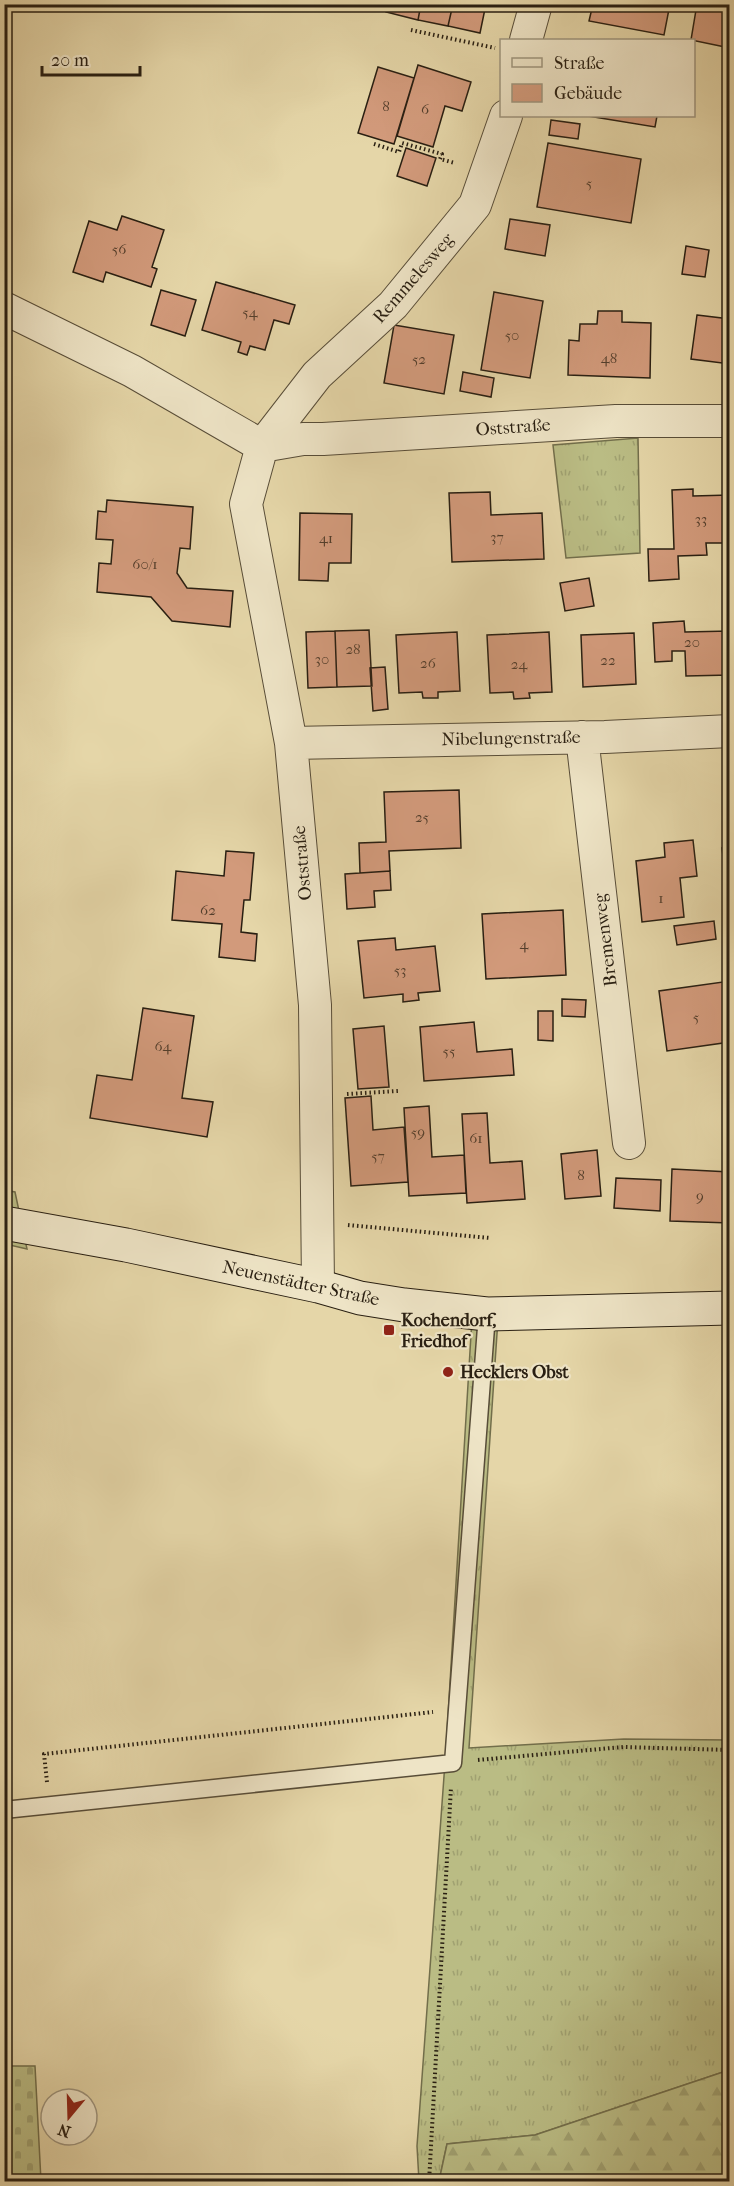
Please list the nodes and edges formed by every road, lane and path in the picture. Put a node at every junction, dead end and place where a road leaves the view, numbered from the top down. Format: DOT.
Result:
graph roads {
  1 [pos="536,4"];
  2 [pos="411,30"];
  3 [pos="526,39"];
  4 [pos="500,50"];
  5 [pos="506,117"];
  6 [pos="374,144"];
  7 [pos="487,172"];
  8 [pos="4,308"];
  9 [pos="729,421"];
  10 [pos="262,446"];
  11 [pos="729,731"];
  12 [pos="582,737"];
  13 [pos="291,743"];
  14 [pos="398,1091"];
  15 [pos="316,1095"];
  16 [pos="629,1143"];
  17 [pos="4,1223"];
  18 [pos="318,1223"];
  19 [pos="490,1238"];
  20 [pos="318,1286"];
  21 [pos="729,1308"];
  22 [pos="487,1314"];
  23 [pos="437,1712"];
  24 [pos="729,1750"];
  25 [pos="453,1763"];
  26 [pos="50,1805"];
  27 [pos="4,1810"];
  28 [pos="429,2181"];
  1 -- 3 [label="street"];
  2 -- 4 [label="path"];
  5 -- 7 [label="street, Remmelesweg"];
  6 -- 7 [label="path"];
  7 -- 10 [label="street, Remmelesweg"];
  8 -- 10 [label="street"];
  9 -- 10 [label="street, Oststraße"];
  10 -- 13 [label="street, Oststraße"];
  11 -- 12 [label="street, Nibelungenstraße"];
  12 -- 13 [label="street, Nibelungenstraße"];
  12 -- 16 [label="street, Bremenweg"];
  13 -- 15 [label="street, Oststraße"];
  14 -- 15 [label="path"];
  15 -- 18 [label="street, Oststraße"];
  17 -- 20 [label="main road, Neuenstädter Straße"];
  18 -- 19 [label="path"];
  18 -- 20 [label="street, Oststraße"];
  20 -- 22 [label="main road, Neuenstädter Straße"];
  21 -- 22 [label="main road, Neuenstädter Straße"];
  22 -- 25 [label="lane"];
  23 -- 26 [label="path"];
  24 -- 25 [label="path"];
  25 -- 26 [label="lane"];
  25 -- 28 [label="path"];
  26 -- 27 [label="lane"];
}
